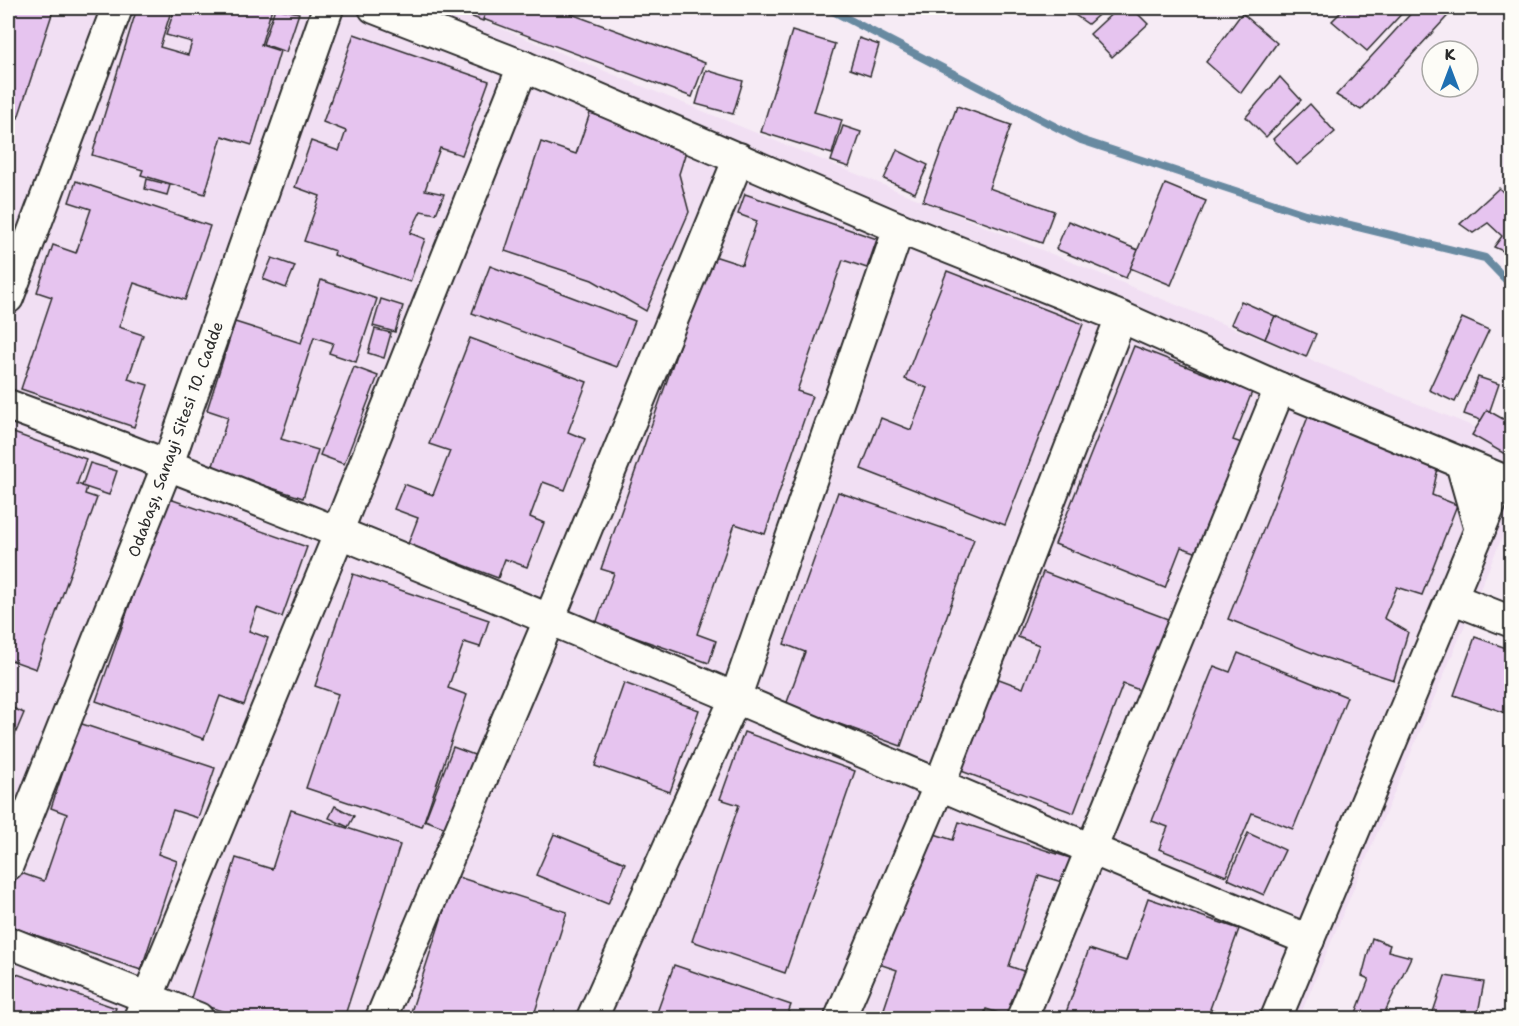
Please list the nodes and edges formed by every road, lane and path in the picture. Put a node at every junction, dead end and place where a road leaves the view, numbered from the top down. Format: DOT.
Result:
graph roads {
  1 [pos="117,8"];
  2 [pos="328,8"];
  3 [pos="374,8"];
  4 [pos="523,66"];
  5 [pos="739,158"];
  6 [pos="899,228"];
  7 [pos="8,298"];
  8 [pos="1121,317"];
  9 [pos="1280,388"];
  10 [pos="8,405"];
  11 [pos="168,464"];
  12 [pos="337,533"];
  13 [pos="1451,598"];
  14 [pos="549,620"];
  15 [pos="1512,622"];
  16 [pos="735,699"];
  17 [pos="939,786"];
  18 [pos="1091,851"];
  19 [pos="8,865"];
  20 [pos="1309,940"];
  21 [pos="8,942"];
  22 [pos="143,1008"];
  23 [pos="198,1018"];
  24 [pos="381,1018"];
  25 [pos="592,1018"];
  26 [pos="840,1018"];
  27 [pos="1022,1018"];
  28 [pos="1276,1018"];
  1 -- 7 [label="street"];
  2 -- 11 [label="street, Odabaşı, Sanayi Sitesi 10. Cadde"];
  3 -- 4 [label="street"];
  4 -- 5 [label="street"];
  4 -- 12 [label="street"];
  5 -- 6 [label="street"];
  5 -- 14 [label="street"];
  6 -- 8 [label="street"];
  6 -- 16 [label="street"];
  8 -- 9 [label="street"];
  8 -- 17 [label="street"];
  9 -- 13 [label="street"];
  9 -- 18 [label="street"];
  10 -- 11 [label="street"];
  11 -- 12 [label="street"];
  11 -- 19 [label="street, Odabaşı, Sanayi Sitesi 10. Cadde"];
  12 -- 14 [label="street"];
  12 -- 22 [label="street"];
  13 -- 15 [label="street"];
  13 -- 20 [label="street"];
  14 -- 16 [label="street"];
  14 -- 24 [label="street"];
  16 -- 17 [label="street"];
  16 -- 25 [label="street"];
  17 -- 18 [label="street"];
  17 -- 26 [label="street"];
  18 -- 20 [label="street"];
  18 -- 27 [label="street"];
  20 -- 28 [label="street"];
  21 -- 22 [label="street"];
  22 -- 23 [label="street"];
}
